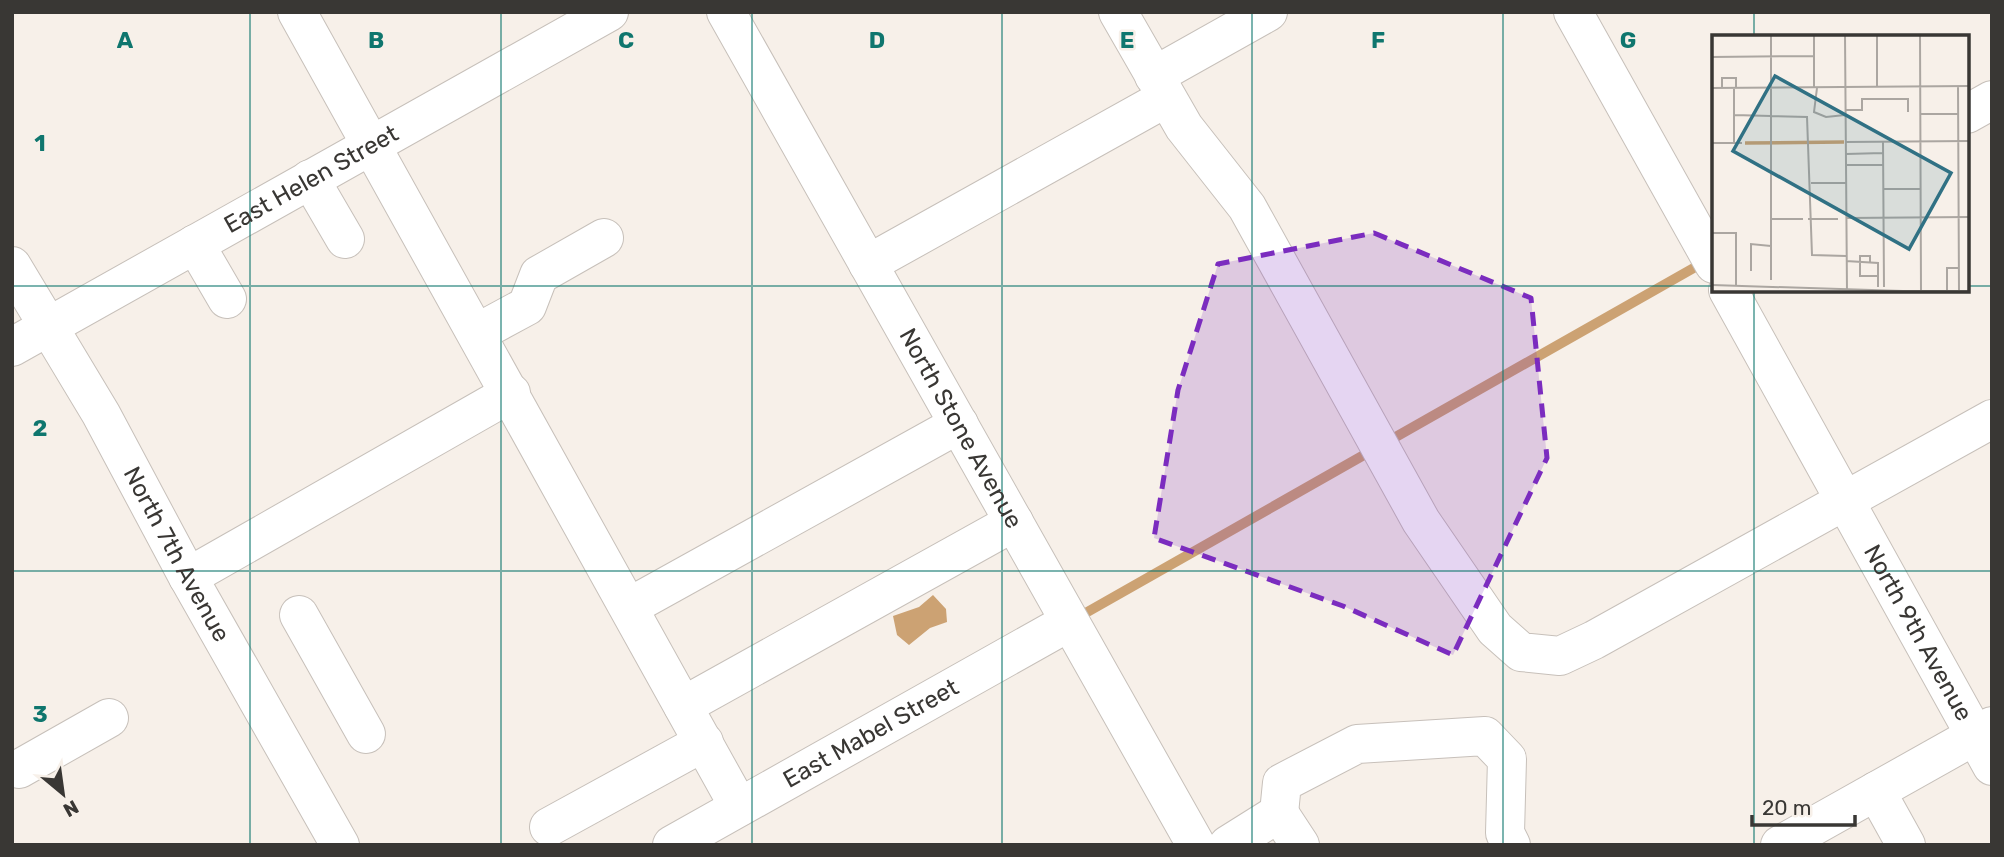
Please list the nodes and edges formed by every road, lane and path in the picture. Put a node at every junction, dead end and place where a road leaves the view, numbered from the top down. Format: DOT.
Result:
graph roads {
  1 [pos="297,12"];
  2 [pos="609,12"];
  3 [pos="726,12"];
  4 [pos="1118,12"];
  5 [pos="1268,12"];
  6 [pos="1573,12"];
  7 [pos="1160,87"];
  8 [pos="1992,100"];
  9 [pos="1969,113"];
  10 [pos="372,144"];
  11 [pos="310,179"];
  12 [pos="604,238"];
  13 [pos="345,239"];
  14 [pos="195,244"];
  15 [pos="1705,249"];
  16 [pos="868,264"];
  17 [pos="12,266"];
  18 [pos="1731,296"];
  19 [pos="227,299"];
  20 [pos="47,327"];
  21 [pos="477,333"];
  22 [pos="12,347"];
  23 [pos="510,393"];
  24 [pos="1992,419"];
  25 [pos="959,424"];
  26 [pos="1845,501"];
  27 [pos="1014,522"];
  28 [pos="188,577"];
  29 [pos="629,607"];
  30 [pos="299,615"];
  31 [pos="1069,622"];
  32 [pos="683,706"];
  33 [pos="109,718"];
  34 [pos="366,734"];
  35 [pos="704,742"];
  36 [pos="1986,742"];
  37 [pos="19,769"];
  38 [pos="1876,791"];
  39 [pos="739,807"];
  40 [pos="1279,813"];
  41 [pos="549,827"];
  42 [pos="340,845"];
  43 [pos="672,845"];
  44 [pos="1196,845"];
  45 [pos="1228,845"];
  46 [pos="1300,845"];
  47 [pos="1511,845"];
  48 [pos="1780,845"];
  49 [pos="1906,845"];
  1 -- 10 [label="street"];
  2 -- 10 [label="street, East Helen Street"];
  3 -- 16 [label="street, North Stone Avenue"];
  4 -- 7 [label="street"];
  5 -- 7 [label="street"];
  6 -- 15 [label="street"];
  7 -- 16 [label="street"];
  7 -- 26 [label="street"];
  8 -- 9 [label="street"];
  10 -- 11 [label="street, East Helen Street"];
  10 -- 21 [label="street"];
  11 -- 13 [label="street"];
  11 -- 14 [label="street, East Helen Street"];
  12 -- 21 [label="street"];
  14 -- 19 [label="street"];
  14 -- 20 [label="street, East Helen Street"];
  16 -- 25 [label="street, North Stone Avenue"];
  17 -- 20 [label="street, North 7th Avenue"];
  18 -- 26 [label="street, North 9th Avenue"];
  20 -- 22 [label="street, East Helen Street"];
  20 -- 28 [label="street, North 7th Avenue"];
  21 -- 23 [label="street"];
  23 -- 28 [label="street"];
  23 -- 29 [label="street"];
  24 -- 26 [label="street"];
  25 -- 27 [label="street, North Stone Avenue"];
  25 -- 29 [label="street"];
  26 -- 36 [label="street, North 9th Avenue"];
  27 -- 31 [label="street, North Stone Avenue"];
  27 -- 32 [label="street"];
  28 -- 42 [label="street, North 7th Avenue"];
  29 -- 32 [label="street"];
  30 -- 34 [label="street"];
  31 -- 39 [label="street, East Mabel Street"];
  31 -- 44 [label="street, North Stone Avenue"];
  32 -- 35 [label="street"];
  33 -- 37 [label="street"];
  35 -- 39 [label="street"];
  35 -- 41 [label="street"];
  36 -- 38 [label="street"];
  38 -- 48 [label="street"];
  38 -- 49 [label="street"];
  39 -- 43 [label="street, East Mabel Street"];
  40 -- 45 [label="street"];
  40 -- 46 [label="street"];
  40 -- 47 [label="street"];
}
